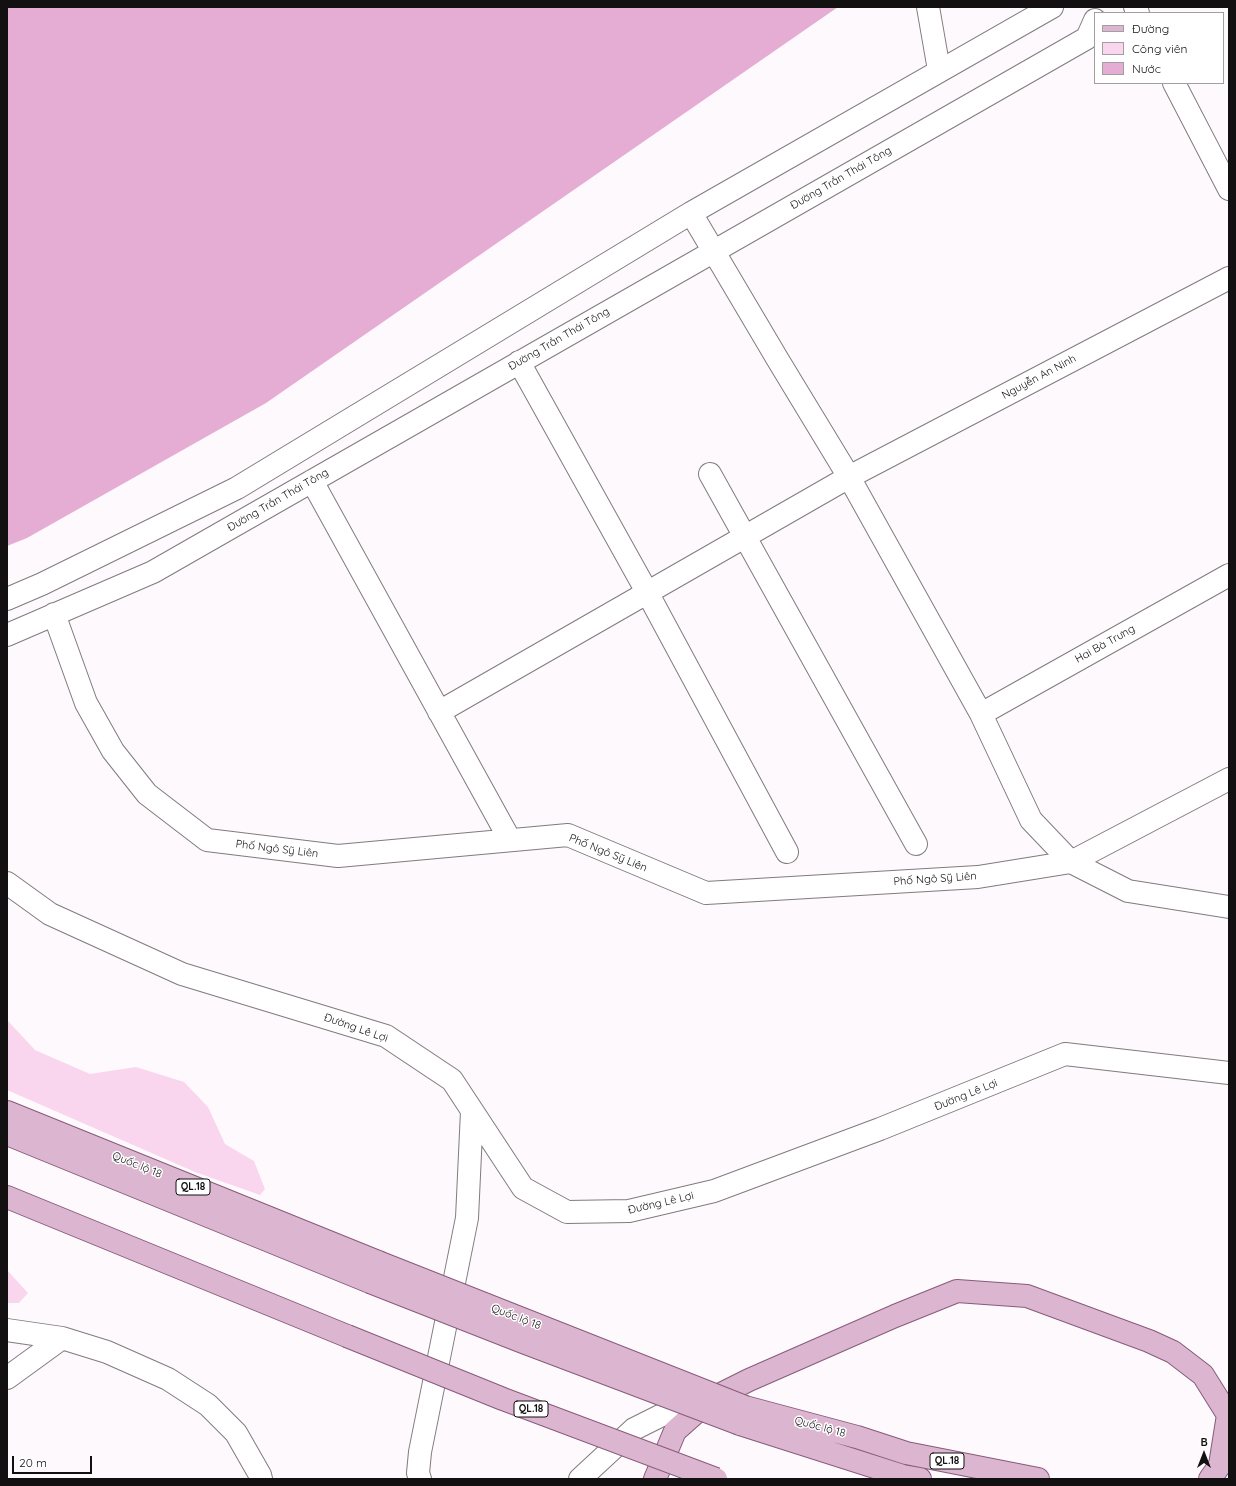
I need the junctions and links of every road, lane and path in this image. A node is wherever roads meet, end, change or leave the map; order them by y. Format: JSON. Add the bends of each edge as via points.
{"nodes":[{"id":1,"x":928,"y":7,"type":"edge"},
{"id":2,"x":1052,"y":7,"type":"edge"},
{"id":3,"x":1094,"y":23,"type":"edge"},
{"id":4,"x":940,"y":70,"type":"junction"},
{"id":5,"x":1175,"y":84,"type":"edge"},
{"id":6,"x":1229,"y":189,"type":"edge"},
{"id":7,"x":692,"y":213,"type":"junction"},
{"id":8,"x":714,"y":251,"type":"junction"},
{"id":9,"x":1229,"y":278,"type":"edge"},
{"id":10,"x":519,"y":362,"type":"junction"},
{"id":11,"x":710,"y":474,"type":"dead end"},
{"id":12,"x":849,"y":477,"type":"junction"},
{"id":13,"x":312,"y":481,"type":"junction"},
{"id":14,"x":745,"y":536,"type":"junction"},
{"id":15,"x":1229,"y":575,"type":"edge"},
{"id":16,"x":647,"y":592,"type":"junction"},
{"id":17,"x":7,"y":599,"type":"edge"},
{"id":18,"x":54,"y":614,"type":"junction"},
{"id":19,"x":7,"y":634,"type":"edge"},
{"id":20,"x":439,"y":712,"type":"junction"},
{"id":21,"x":981,"y":714,"type":"junction"},
{"id":22,"x":1229,"y":779,"type":"edge"},
{"id":23,"x":1219,"y":793,"type":"edge"},
{"id":24,"x":510,"y":840,"type":"junction"},
{"id":25,"x":916,"y":844,"type":"dead end"},
{"id":26,"x":787,"y":852,"type":"dead end"},
{"id":27,"x":1071,"y":862,"type":"junction"},
{"id":28,"x":7,"y":883,"type":"edge"},
{"id":29,"x":1229,"y":907,"type":"edge"},
{"id":30,"x":1229,"y":1073,"type":"edge"},
{"id":31,"x":472,"y":1111,"type":"junction"},
{"id":32,"x":7,"y":1112,"type":"edge"},
{"id":33,"x":7,"y":1134,"type":"edge"},
{"id":34,"x":7,"y":1197,"type":"edge"},
{"id":35,"x":7,"y":1212,"type":"edge"},
{"id":36,"x":7,"y":1330,"type":"edge"},
{"id":37,"x":62,"y":1338,"type":"junction"},
{"id":38,"x":7,"y":1378,"type":"edge"},
{"id":39,"x":704,"y":1405,"type":"junction"},
{"id":40,"x":742,"y":1415,"type":"junction"},
{"id":41,"x":261,"y":1479,"type":"edge"},
{"id":42,"x":420,"y":1479,"type":"edge"},
{"id":43,"x":580,"y":1479,"type":"edge"},
{"id":44,"x":655,"y":1479,"type":"edge"},
{"id":45,"x":675,"y":1479,"type":"edge"},
{"id":46,"x":716,"y":1479,"type":"edge"},
{"id":47,"x":920,"y":1479,"type":"edge"},
{"id":48,"x":1038,"y":1479,"type":"edge"},
{"id":49,"x":1210,"y":1479,"type":"edge"}],
"edges":[{"from":1,"to":4,"type":"street"},
{"from":2,"to":4,"type":"street"},
{"from":3,"to":8,"type":"street","name":"Đường Trần Thái Tông","via":[[1088,38]]},
{"from":4,"to":7,"type":"street"},
{"from":5,"to":6,"type":"street"},
{"from":7,"to":8,"type":"street"},
{"from":7,"to":17,"type":"street","via":[[237,488]]},
{"from":8,"to":10,"type":"street","name":"Đường Trần Thái Tông"},
{"from":8,"to":12,"type":"street"},
{"from":9,"to":12,"type":"street","name":"Nguyễn An Ninh"},
{"from":10,"to":13,"type":"street","name":"Đường Trần Thái Tông"},
{"from":10,"to":16,"type":"street"},
{"from":11,"to":14,"type":"street"},
{"from":12,"to":14,"type":"street","name":"Nguyễn An Ninh"},
{"from":12,"to":21,"type":"street"},
{"from":13,"to":18,"type":"street","name":"Đường Trần Thái Tông","via":[[153,572]]},
{"from":13,"to":20,"type":"street"},
{"from":14,"to":16,"type":"street","name":"Nguyễn An Ninh"},
{"from":14,"to":25,"type":"street"},
{"from":15,"to":21,"type":"street","name":"Hai Bà Trưng"},
{"from":16,"to":20,"type":"street","name":"Nguyễn An Ninh"},
{"from":16,"to":26,"type":"street"},
{"from":18,"to":19,"type":"street","name":"Đường Trần Thái Tông"},
{"from":18,"to":24,"type":"street","name":"Phố Ngô Sỹ Liên","via":[[86,703],[113,751],[147,794],[207,840],[338,856]]},
{"from":20,"to":24,"type":"street"},
{"from":21,"to":27,"type":"street","via":[[1031,820]]},
{"from":22,"to":23,"type":"street","name":"Phố Ngô Sỹ Liên"},
{"from":23,"to":27,"type":"street","name":"Phố Ngô Sỹ Liên"},
{"from":24,"to":27,"type":"street","name":"Phố Ngô Sỹ Liên","via":[[568,835],[706,893],[978,877]]},
{"from":27,"to":29,"type":"street","via":[[1128,891]]},
{"from":28,"to":31,"type":"street","name":"Đường Lê Lợi","via":[[50,914],[182,974],[386,1036],[452,1080]]},
{"from":30,"to":31,"type":"street","name":"Đường Lê Lợi","via":[[1065,1054],[880,1129],[714,1191],[629,1211],[567,1212],[523,1188]]},
{"from":31,"to":42,"type":"street","via":[[467,1218],[420,1452]]},
{"from":32,"to":40,"type":"main road","name":"Quốc lộ 18","number":"QL.18","bridge":true,"via":[[378,1262]]},
{"from":33,"to":40,"type":"main road","name":"Quốc lộ 18","number":"QL.18","bridge":true,"via":[[522,1342]]},
{"from":34,"to":46,"type":"main road","number":"QL.18","bridge":true,"via":[[503,1399]]},
{"from":35,"to":45,"type":"main road","number":"QL.18"},
{"from":36,"to":37,"type":"street"},
{"from":37,"to":38,"type":"street"},
{"from":37,"to":41,"type":"street","via":[[107,1352],[161,1376],[208,1405],[236,1433]]},
{"from":39,"to":43,"type":"street","via":[[664,1414],[634,1429]]},
{"from":39,"to":44,"type":"main road","via":[[675,1431]]},
{"from":39,"to":49,"type":"main road","via":[[749,1380],[957,1290],[1027,1296],[1149,1341],[1173,1352],[1203,1375],[1228,1415],[1220,1466]]},
{"from":40,"to":47,"type":"main road","name":"Quốc lộ 18","number":"QL.18","via":[[903,1476]]},
{"from":40,"to":48,"type":"main road","name":"Quốc lộ 18","number":"QL.18","via":[[858,1437],[906,1454]]}]}
